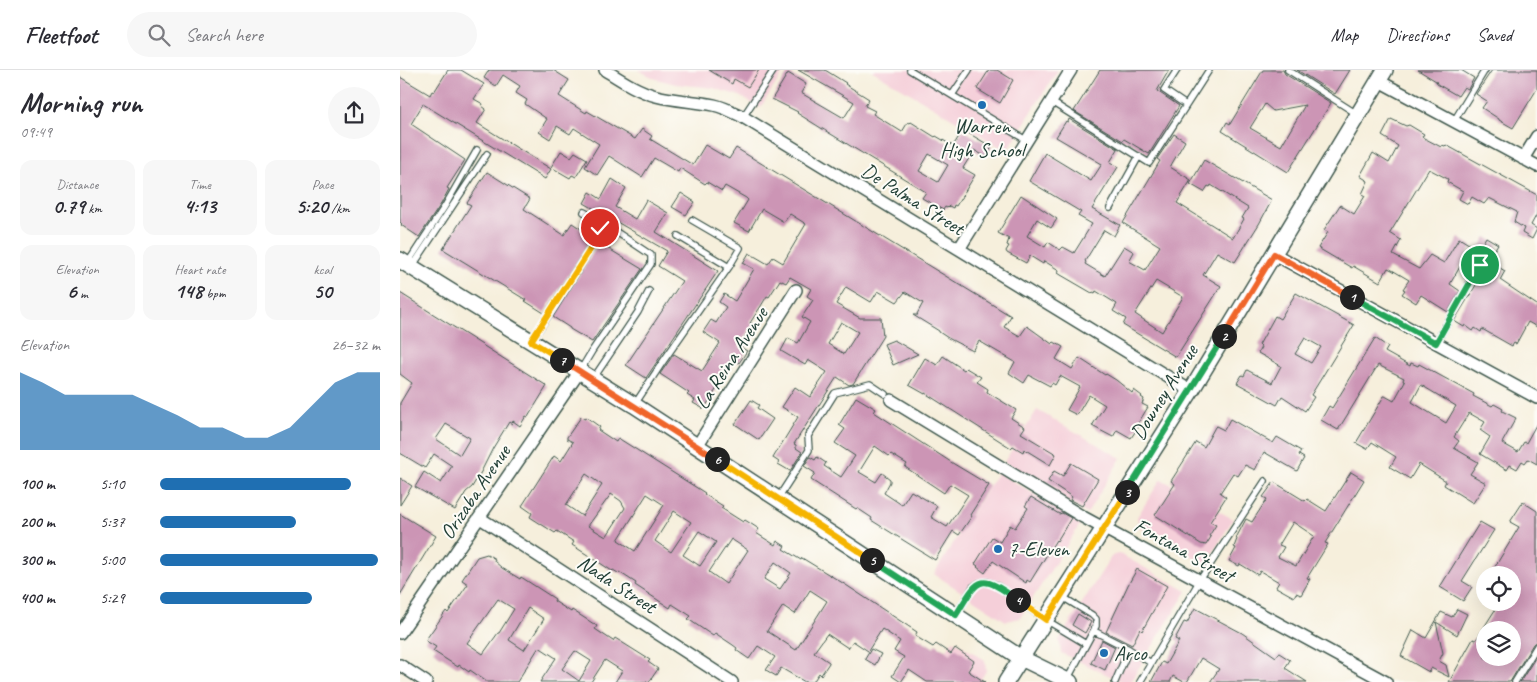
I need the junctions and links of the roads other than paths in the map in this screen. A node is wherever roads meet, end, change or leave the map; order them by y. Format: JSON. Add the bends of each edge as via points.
{"nodes":[{"id":1,"x":604,"y":70,"type":"edge"},
{"id":2,"x":774,"y":70,"type":"edge"},
{"id":3,"x":910,"y":70,"type":"edge"},
{"id":4,"x":969,"y":70,"type":"edge"},
{"id":5,"x":1070,"y":70,"type":"edge"},
{"id":6,"x":1177,"y":70,"type":"edge"},
{"id":7,"x":1209,"y":70,"type":"edge"},
{"id":8,"x":1288,"y":70,"type":"edge"},
{"id":9,"x":1485,"y":70,"type":"edge"},
{"id":10,"x":1382,"y":75,"type":"edge"},
{"id":11,"x":952,"y":96,"type":"junction"},
{"id":12,"x":1050,"y":101,"type":"junction"},
{"id":13,"x":1186,"y":105,"type":"junction"},
{"id":14,"x":1358,"y":115,"type":"junction"},
{"id":15,"x":743,"y":116,"type":"junction"},
{"id":16,"x":1454,"y":122,"type":"junction"},
{"id":17,"x":1537,"y":136,"type":"edge"},
{"id":18,"x":1026,"y":140,"type":"junction"},
{"id":19,"x":477,"y":150,"type":"dead end"},
{"id":20,"x":487,"y":154,"type":"dead end"},
{"id":21,"x":1139,"y":156,"type":"junction"},
{"id":22,"x":1523,"y":158,"type":"junction"},
{"id":23,"x":1537,"y":166,"type":"edge"},
{"id":24,"x":1110,"y":208,"type":"dead end"},
{"id":25,"x":584,"y":212,"type":"dead end"},
{"id":26,"x":692,"y":220,"type":"dead end"},
{"id":27,"x":612,"y":228,"type":"dead end"},
{"id":28,"x":678,"y":236,"type":"dead end"},
{"id":29,"x":959,"y":249,"type":"junction"},
{"id":30,"x":1274,"y":254,"type":"junction"},
{"id":31,"x":406,"y":264,"type":"edge"},
{"id":32,"x":1480,"y":265,"type":"dead end"},
{"id":33,"x":729,"y":267,"type":"junction"},
{"id":34,"x":796,"y":290,"type":"dead end"},
{"id":35,"x":649,"y":291,"type":"dead end"},
{"id":36,"x":531,"y":341,"type":"junction"},
{"id":37,"x":1436,"y":343,"type":"junction"},
{"id":38,"x":586,"y":375,"type":"junction"},
{"id":39,"x":1191,"y":391,"type":"junction"},
{"id":40,"x":888,"y":397,"type":"joint"},
{"id":41,"x":1537,"y":398,"type":"edge"},
{"id":42,"x":634,"y":406,"type":"junction"},
{"id":43,"x":697,"y":446,"type":"junction"},
{"id":44,"x":1265,"y":481,"type":"dead end"},
{"id":45,"x":778,"y":498,"type":"junction"},
{"id":46,"x":480,"y":518,"type":"junction"},
{"id":47,"x":1104,"y":528,"type":"junction"},
{"id":48,"x":1200,"y":580,"type":"junction"},
{"id":49,"x":1061,"y":596,"type":"junction"},
{"id":50,"x":956,"y":615,"type":"junction"},
{"id":51,"x":1046,"y":620,"type":"junction"},
{"id":52,"x":1094,"y":631,"type":"junction"},
{"id":53,"x":400,"y":633,"type":"edge"},
{"id":54,"x":1086,"y":644,"type":"junction"},
{"id":55,"x":1537,"y":646,"type":"edge"},
{"id":56,"x":1129,"y":649,"type":"junction"},
{"id":57,"x":1022,"y":658,"type":"junction"},
{"id":58,"x":1151,"y":663,"type":"junction"},
{"id":59,"x":400,"y":665,"type":"edge"},
{"id":60,"x":1069,"y":681,"type":"edge"},
{"id":61,"x":426,"y":682,"type":"edge"},
{"id":62,"x":732,"y":682,"type":"edge"},
{"id":63,"x":1006,"y":682,"type":"edge"},
{"id":64,"x":1115,"y":682,"type":"edge"},
{"id":65,"x":1140,"y":682,"type":"edge"},
{"id":66,"x":1386,"y":682,"type":"edge"},
{"id":67,"x":1515,"y":682,"type":"edge"}],
"edges":[{"from":1,"to":15,"type":"street","name":"De Palma Street","via":[[649,94],[713,105]]},
{"from":2,"to":15,"type":"lane"},
{"from":3,"to":11,"type":"lane"},
{"from":4,"to":11,"type":"lane"},
{"from":5,"to":12,"type":"street"},
{"from":6,"to":13,"type":"lane","via":[[1164,90]]},
{"from":7,"to":13,"type":"lane"},
{"from":8,"to":14,"type":"lane"},
{"from":9,"to":16,"type":"lane"},
{"from":10,"to":14,"type":"main road","name":"Downey Avenue"},
{"from":10,"to":16,"type":"street"},
{"from":11,"to":18,"type":"lane"},
{"from":12,"to":18,"type":"street"},
{"from":12,"to":21,"type":"lane"},
{"from":13,"to":21,"type":"lane","via":[[1149,163]]},
{"from":14,"to":30,"type":"main road","name":"Downey Avenue"},
{"from":15,"to":29,"type":"street","name":"De Palma Street"},
{"from":16,"to":22,"type":"street"},
{"from":17,"to":22,"type":"street"},
{"from":18,"to":29,"type":"street"},
{"from":19,"to":31,"type":"lane"},
{"from":20,"to":31,"type":"lane"},
{"from":21,"to":24,"type":"lane"},
{"from":22,"to":23,"type":"street"},
{"from":25,"to":36,"type":"lane","via":[[599,220],[600,228],[593,245]]},
{"from":26,"to":33,"type":"lane","via":[[740,248]]},
{"from":27,"to":38,"type":"lane","via":[[651,255],[651,264],[592,351]]},
{"from":28,"to":33,"type":"lane"},
{"from":29,"to":39,"type":"street","name":"De Palma Street"},
{"from":30,"to":37,"type":"street"},
{"from":30,"to":39,"type":"main road","name":"Downey Avenue"},
{"from":31,"to":36,"type":"main road"},
{"from":32,"to":37,"type":"lane"},
{"from":33,"to":42,"type":"lane"},
{"from":34,"to":43,"type":"street","name":"La Reina Avenue"},
{"from":35,"to":38,"type":"lane","via":[[638,312]]},
{"from":36,"to":38,"type":"main road"},
{"from":37,"to":41,"type":"street"},
{"from":38,"to":42,"type":"main road"},
{"from":38,"to":46,"type":"street","name":"Orizaba Avenue"},
{"from":39,"to":47,"type":"main road","name":"Downey Avenue"},
{"from":40,"to":45,"type":"lane","via":[[870,384],[836,392],[808,436],[809,450]]},
{"from":40,"to":47,"type":"street","name":"Fontana Street"},
{"from":42,"to":43,"type":"main road"},
{"from":43,"to":45,"type":"main road"},
{"from":44,"to":48,"type":"lane"},
{"from":45,"to":50,"type":"main road"},
{"from":46,"to":53,"type":"street","name":"Orizaba Avenue"},
{"from":46,"to":62,"type":"street","name":"Nada Street"},
{"from":47,"to":48,"type":"street","name":"Fontana Street"},
{"from":47,"to":49,"type":"main road","name":"Downey Avenue"},
{"from":48,"to":58,"type":"lane"},
{"from":48,"to":66,"type":"street","name":"Fontana Street"},
{"from":49,"to":51,"type":"main road","name":"Downey Avenue"},
{"from":49,"to":52,"type":"lane","via":[[1096,619]]},
{"from":50,"to":51,"type":"lane","via":[[973,588],[987,582]]},
{"from":50,"to":57,"type":"main road"},
{"from":51,"to":54,"type":"lane"},
{"from":51,"to":57,"type":"main road","name":"Downey Avenue"},
{"from":52,"to":54,"type":"lane"},
{"from":52,"to":56,"type":"lane"},
{"from":54,"to":60,"type":"lane"},
{"from":55,"to":67,"type":"lane"},
{"from":56,"to":58,"type":"lane"},
{"from":56,"to":64,"type":"lane"},
{"from":57,"to":60,"type":"main road"},
{"from":57,"to":63,"type":"main road","name":"Downey Avenue"},
{"from":58,"to":65,"type":"lane"},
{"from":59,"to":61,"type":"street"}]}
